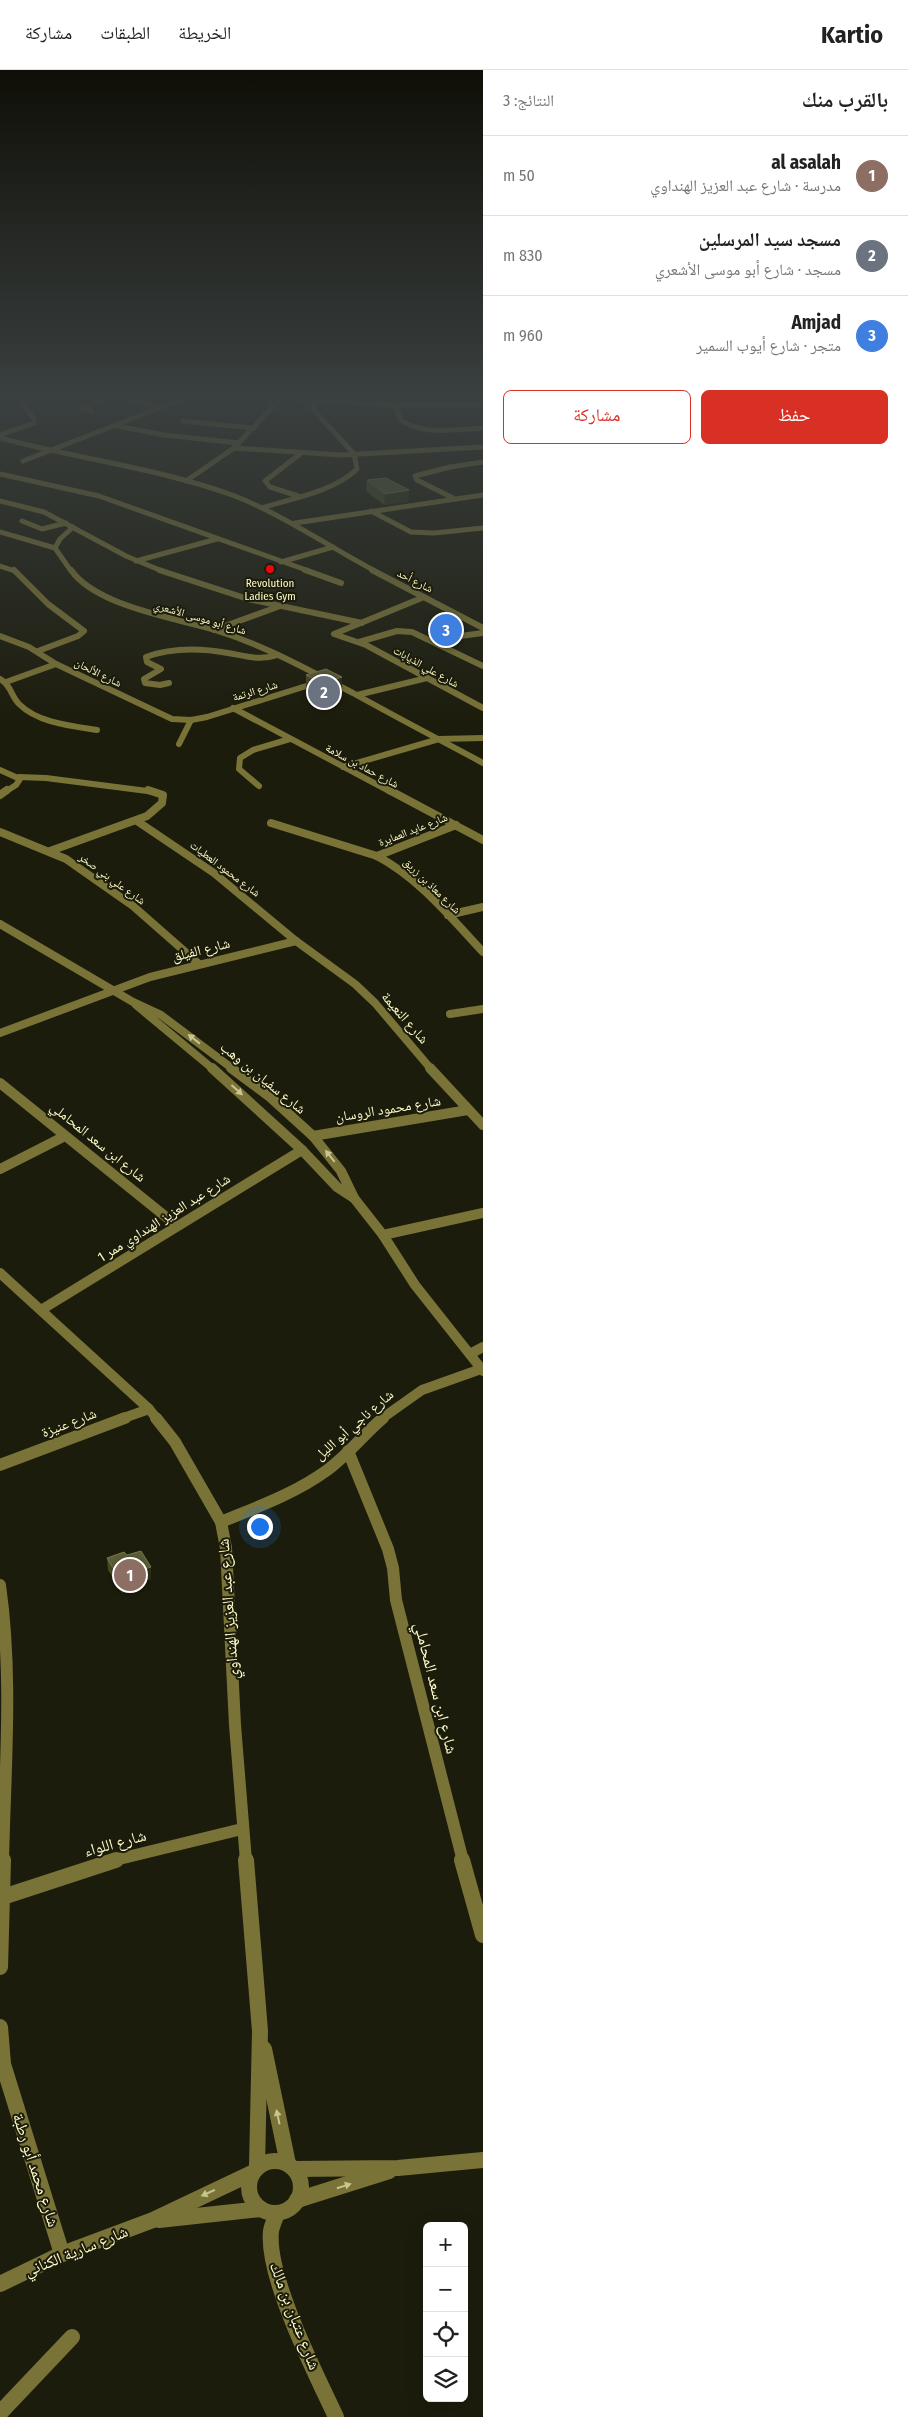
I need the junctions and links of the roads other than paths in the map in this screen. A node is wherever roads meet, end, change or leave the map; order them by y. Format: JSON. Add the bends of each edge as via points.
{"nodes":[{"id":1,"x":19,"y":506,"type":"edge"},
{"id":2,"x":123,"y":506,"type":"edge"},
{"id":3,"x":255,"y":506,"type":"edge"},
{"id":4,"x":269,"y":506,"type":"edge"},
{"id":5,"x":406,"y":506,"type":"edge"},
{"id":6,"x":262,"y":508,"type":"junction"},
{"id":7,"x":371,"y":511,"type":"junction"},
{"id":8,"x":22,"y":521,"type":"dead end"},
{"id":9,"x":66,"y":523,"type":"junction"},
{"id":10,"x":295,"y":523,"type":"junction"},
{"id":11,"x":74,"y":527,"type":"junction"},
{"id":12,"x":483,"y":528,"type":"edge"},
{"id":13,"x":0,"y":532,"type":"edge"},
{"id":14,"x":217,"y":539,"type":"junction"},
{"id":15,"x":333,"y":546,"type":"junction"},
{"id":16,"x":55,"y":548,"type":"junction"},
{"id":17,"x":136,"y":561,"type":"junction"},
{"id":18,"x":281,"y":562,"type":"junction"},
{"id":19,"x":0,"y":566,"type":"edge"},
{"id":20,"x":341,"y":583,"type":"dead end"},
{"id":21,"x":424,"y":597,"type":"junction"},
{"id":22,"x":280,"y":606,"type":"junction"},
{"id":23,"x":362,"y":622,"type":"junction"},
{"id":24,"x":483,"y":628,"type":"edge"},
{"id":25,"x":214,"y":630,"type":"junction"},
{"id":26,"x":483,"y":633,"type":"edge"},
{"id":27,"x":0,"y":636,"type":"edge"},
{"id":28,"x":430,"y":640,"type":"junction"},
{"id":29,"x":359,"y":642,"type":"junction"},
{"id":30,"x":38,"y":651,"type":"junction"},
{"id":31,"x":278,"y":655,"type":"junction"},
{"id":32,"x":56,"y":664,"type":"junction"},
{"id":33,"x":483,"y":666,"type":"edge"},
{"id":34,"x":427,"y":678,"type":"junction"},
{"id":35,"x":324,"y":680,"type":"junction"},
{"id":36,"x":5,"y":682,"type":"edge"},
{"id":37,"x":169,"y":683,"type":"dead end"},
{"id":38,"x":0,"y":690,"type":"edge"},
{"id":39,"x":357,"y":696,"type":"junction"},
{"id":40,"x":232,"y":708,"type":"junction"},
{"id":41,"x":483,"y":708,"type":"edge"},
{"id":42,"x":190,"y":720,"type":"junction"},
{"id":43,"x":97,"y":730,"type":"dead end"},
{"id":44,"x":483,"y":738,"type":"edge"},
{"id":45,"x":290,"y":739,"type":"junction"},
{"id":46,"x":439,"y":739,"type":"junction"},
{"id":47,"x":179,"y":744,"type":"dead end"},
{"id":48,"x":483,"y":763,"type":"edge"},
{"id":49,"x":343,"y":767,"type":"junction"},
{"id":50,"x":0,"y":770,"type":"edge"},
{"id":51,"x":19,"y":777,"type":"junction"},
{"id":52,"x":259,"y":786,"type":"dead end"},
{"id":53,"x":0,"y":796,"type":"edge"},
{"id":54,"x":137,"y":821,"type":"junction"},
{"id":55,"x":271,"y":824,"type":"dead end"},
{"id":56,"x":456,"y":825,"type":"junction"},
{"id":57,"x":0,"y":832,"type":"edge"},
{"id":58,"x":483,"y":840,"type":"edge"},
{"id":59,"x":50,"y":851,"type":"junction"},
{"id":60,"x":378,"y":856,"type":"junction"},
{"id":61,"x":483,"y":908,"type":"edge"},
{"id":62,"x":448,"y":915,"type":"junction"},
{"id":63,"x":0,"y":924,"type":"edge"},
{"id":64,"x":296,"y":941,"type":"junction"},
{"id":65,"x":483,"y":952,"type":"edge"},
{"id":66,"x":199,"y":964,"type":"junction"},
{"id":67,"x":113,"y":991,"type":"junction"},
{"id":68,"x":133,"y":1002,"type":"junction"},
{"id":69,"x":483,"y":1009,"type":"edge"},
{"id":70,"x":450,"y":1014,"type":"dead end"},
{"id":71,"x":0,"y":1033,"type":"edge"},
{"id":72,"x":0,"y":1083,"type":"edge"},
{"id":73,"x":468,"y":1110,"type":"junction"},
{"id":74,"x":483,"y":1125,"type":"edge"},
{"id":75,"x":66,"y":1136,"type":"junction"},
{"id":76,"x":313,"y":1136,"type":"junction"},
{"id":77,"x":302,"y":1150,"type":"junction"},
{"id":78,"x":0,"y":1169,"type":"edge"},
{"id":79,"x":354,"y":1198,"type":"junction"},
{"id":80,"x":483,"y":1213,"type":"edge"},
{"id":81,"x":176,"y":1225,"type":"junction"},
{"id":82,"x":383,"y":1235,"type":"junction"},
{"id":83,"x":0,"y":1273,"type":"edge"},
{"id":84,"x":41,"y":1310,"type":"junction"},
{"id":85,"x":483,"y":1346,"type":"edge"},
{"id":86,"x":470,"y":1354,"type":"junction"},
{"id":87,"x":482,"y":1370,"type":"edge"},
{"id":88,"x":149,"y":1409,"type":"junction"},
{"id":89,"x":348,"y":1451,"type":"junction"},
{"id":90,"x":0,"y":1465,"type":"edge"},
{"id":91,"x":221,"y":1522,"type":"junction"},
{"id":92,"x":0,"y":1585,"type":"edge"},
{"id":93,"x":242,"y":1829,"type":"junction"},
{"id":94,"x":2,"y":1898,"type":"edge"},
{"id":95,"x":483,"y":1935,"type":"edge"},
{"id":96,"x":0,"y":1968,"type":"edge"},
{"id":97,"x":0,"y":2027,"type":"edge"},
{"id":98,"x":260,"y":2031,"type":"junction"},
{"id":99,"x":2,"y":2065,"type":"edge"},
{"id":100,"x":483,"y":2160,"type":"edge"},
{"id":101,"x":291,"y":2167,"type":"junction"},
{"id":102,"x":398,"y":2168,"type":"junction"},
{"id":103,"x":255,"y":2170,"type":"junction"},
{"id":104,"x":298,"y":2200,"type":"junction"},
{"id":105,"x":269,"y":2211,"type":"junction"},
{"id":106,"x":153,"y":2220,"type":"junction"},
{"id":107,"x":62,"y":2254,"type":"junction"},
{"id":108,"x":0,"y":2284,"type":"edge"},
{"id":109,"x":72,"y":2337,"type":"dead end"},
{"id":110,"x":0,"y":2413,"type":"edge"},
{"id":111,"x":336,"y":2417,"type":"edge"}],
"edges":[{"from":1,"to":9,"type":"street"},
{"from":2,"to":14,"type":"street"},
{"from":3,"to":6,"type":"street","name":"شارع أحد"},
{"from":4,"to":6,"type":"street"},
{"from":5,"to":7,"type":"street"},
{"from":6,"to":10,"type":"street","name":"شارع أحد"},
{"from":7,"to":10,"type":"street"},
{"from":7,"to":12,"type":"street","via":[[405,531],[418,533]]},
{"from":8,"to":9,"type":"street","via":[[42,529]]},
{"from":9,"to":11,"type":"street"},
{"from":10,"to":15,"type":"street","name":"شارع أحد"},
{"from":11,"to":16,"type":"street"},
{"from":11,"to":17,"type":"street"},
{"from":13,"to":16,"type":"street"},
{"from":14,"to":17,"type":"street"},
{"from":14,"to":18,"type":"street"},
{"from":15,"to":18,"type":"street"},
{"from":15,"to":21,"type":"street","name":"شارع أحد"},
{"from":16,"to":25,"type":"street","name":"شارع أبو موسى الأشعري","via":[[76,578],[100,594],[147,613]]},
{"from":17,"to":22,"type":"street"},
{"from":18,"to":20,"type":"street"},
{"from":19,"to":30,"type":"street","via":[[14,570],[48,604],[84,631]]},
{"from":21,"to":23,"type":"street"},
{"from":21,"to":24,"type":"street","name":"شارع أحد"},
{"from":22,"to":23,"type":"street"},
{"from":22,"to":25,"type":"street"},
{"from":23,"to":29,"type":"street","name":"شارع علي الذيابات","via":[[334,633]]},
{"from":25,"to":31,"type":"street","name":"شارع أبو موسى الأشعري"},
{"from":26,"to":28,"type":"street"},
{"from":27,"to":30,"type":"street","name":"شارع الألحان"},
{"from":28,"to":29,"type":"street","name":"شارع علي الذيابات","via":[[404,631]]},
{"from":28,"to":33,"type":"street","name":"شارع علي الذيابات"},
{"from":29,"to":34,"type":"street","name":"شارع علي الذيابات"},
{"from":30,"to":32,"type":"street","name":"شارع الألحان"},
{"from":31,"to":35,"type":"street","name":"شارع أبو موسى الأشعري"},
{"from":31,"to":37,"type":"street","via":[[256,660],[225,652],[180,648],[146,657],[147,662],[161,669],[144,682],[154,685]]},
{"from":32,"to":36,"type":"street"},
{"from":32,"to":42,"type":"street","name":"شارع الألحان","via":[[164,716]]},
{"from":34,"to":39,"type":"street"},
{"from":34,"to":41,"type":"street","name":"شارع علي الذيابات"},
{"from":35,"to":39,"type":"street","name":"شارع أبو موسى الأشعري"},
{"from":35,"to":40,"type":"street","name":"شارع الرتمة"},
{"from":36,"to":38,"type":"street"},
{"from":36,"to":43,"type":"street","via":[[19,704],[28,710],[52,720]]},
{"from":39,"to":46,"type":"street","name":"شارع أبو موسى الأشعري"},
{"from":40,"to":42,"type":"street","name":"شارع الرتمة"},
{"from":40,"to":45,"type":"street","name":"شارع حماد بن سلامة"},
{"from":42,"to":47,"type":"street"},
{"from":44,"to":46,"type":"street"},
{"from":45,"to":49,"type":"street","name":"شارع حماد بن سلامة"},
{"from":45,"to":52,"type":"street","via":[[253,750],[240,758],[239,770]]},
{"from":46,"to":48,"type":"street","name":"شارع أبو موسى الأشعري"},
{"from":46,"to":49,"type":"street"},
{"from":49,"to":56,"type":"street","name":"شارع حماد بن سلامة"},
{"from":50,"to":51,"type":"street"},
{"from":51,"to":53,"type":"street","via":[[19,782]]},
{"from":51,"to":54,"type":"street","via":[[153,791],[163,795],[162,803]]},
{"from":54,"to":59,"type":"street"},
{"from":54,"to":64,"type":"street","name":"شارع محمود العطيات","via":[[214,873]]},
{"from":55,"to":60,"type":"street","name":"شارع معاذ بن زريق"},
{"from":56,"to":58,"type":"street","name":"شارع حماد بن سلامة"},
{"from":56,"to":60,"type":"street","name":"شارع عايد العمايرة"},
{"from":57,"to":59,"type":"street","name":"شارع علي بني صخر"},
{"from":59,"to":66,"type":"street","name":"شارع علي بني صخر","via":[[128,902]]},
{"from":60,"to":62,"type":"street","name":"شارع معاذ بن زريق","via":[[398,868]]},
{"from":61,"to":62,"type":"street"},
{"from":62,"to":65,"type":"street","name":"شارع معاذ بن زريق"},
{"from":63,"to":67,"type":"street","name":"شارع سفيان بن وهب"},
{"from":64,"to":66,"type":"street","name":"شارع الفيلق"},
{"from":64,"to":73,"type":"street","name":"شارع النعيمة","via":[[332,966],[375,1003]]},
{"from":66,"to":67,"type":"street","name":"شارع الفيلق"},
{"from":67,"to":68,"type":"street","name":"شارع سفيان بن وهب"},
{"from":67,"to":71,"type":"street","name":"شارع الفيلق"},
{"from":76,"to":68,"type":"street","name":"شارع سفيان بن وهب","one_way":true,"via":[[270,1098],[161,1014]]},
{"from":68,"to":77,"type":"street","name":"شارع سفيان بن وهب","one_way":true},
{"from":69,"to":70,"type":"street"},
{"from":72,"to":75,"type":"street","name":"شارع ابن سعد المحاملي"},
{"from":73,"to":74,"type":"street","name":"شارع النعيمة"},
{"from":73,"to":76,"type":"street","name":"شارع محمود الروسان"},
{"from":75,"to":78,"type":"street"},
{"from":75,"to":81,"type":"street","name":"شارع ابن سعد المحاملي"},
{"from":79,"to":76,"type":"street","name":"شارع سفيان بن وهب","one_way":true,"via":[[341,1171]]},
{"from":77,"to":79,"type":"street","name":"شارع سفيان بن وهب","via":[[337,1187]]},
{"from":77,"to":81,"type":"street","name":"شارع عبد العزيز الهنداوي ممر 1"},
{"from":79,"to":82,"type":"street","name":"شارع سفيان بن وهب"},
{"from":80,"to":82,"type":"street"},
{"from":81,"to":84,"type":"street","name":"شارع عبد العزيز الهنداوي ممر 1"},
{"from":82,"to":86,"type":"street","name":"شارع سفيان بن وهب","via":[[415,1285]]},
{"from":83,"to":84,"type":"street","name":"شارع عبد العزيز الهنداوي"},
{"from":84,"to":88,"type":"street","name":"شارع عبد العزيز الهنداوي"},
{"from":85,"to":86,"type":"street"},
{"from":86,"to":87,"type":"street","name":"شارع سفيان بن وهب"},
{"from":87,"to":89,"type":"street","name":"شارع ناجي أبو الليل","via":[[452,1377],[412,1395]]},
{"from":88,"to":90,"type":"street","name":"شارع عنيزة"},
{"from":88,"to":91,"type":"street","name":"شارع عبد العزيز الهنداوي","via":[[175,1442]]},
{"from":89,"to":91,"type":"street","name":"شارع ناجي أبو الليل","via":[[297,1488]]},
{"from":89,"to":95,"type":"street","name":"شارع ابن سعد المحاملي","via":[[388,1549],[396,1600]]},
{"from":91,"to":93,"type":"street","name":"شارع عبد العزيز الهنداوي","via":[[229,1591]]},
{"from":92,"to":94,"type":"street","via":[[8,1675]]},
{"from":93,"to":94,"type":"street","name":"شارع اللواء","via":[[81,1870]]},
{"from":93,"to":98,"type":"street","name":"شارع عبد العزيز الهنداوي"},
{"from":94,"to":96,"type":"street"},
{"from":97,"to":99,"type":"street","name":"شارع محمد أبو رطبة"},
{"from":101,"to":98,"type":"street","name":"شارع عبد العزيز الهنداوي","one_way":true},
{"from":98,"to":103,"type":"street","name":"شارع عبد العزيز الهنداوي"},
{"from":99,"to":107,"type":"street","name":"شارع محمد أبو رطبة"},
{"from":100,"to":102,"type":"street"},
{"from":101,"to":102,"type":"street"},
{"from":101,"to":103,"type":"street","via":[[272,2161]]},
{"from":101,"to":104,"type":"street","via":[[301,2184]]},
{"from":104,"to":102,"type":"street","one_way":true},
{"from":103,"to":105,"type":"street","via":[[248,2189],[255,2204]]},
{"from":103,"to":106,"type":"street","name":"شارع سارية الكناني","one_way":true},
{"from":104,"to":105,"type":"street","via":[[292,2207]]},
{"from":105,"to":106,"type":"street","name":"شارع سارية الكناني"},
{"from":105,"to":111,"type":"street","name":"شارع عتبان بن مالك","via":[[274,2266],[310,2362]]},
{"from":106,"to":107,"type":"street","name":"شارع سارية الكناني"},
{"from":107,"to":108,"type":"street","name":"شارع سارية الكناني"},
{"from":109,"to":110,"type":"street"}]}
